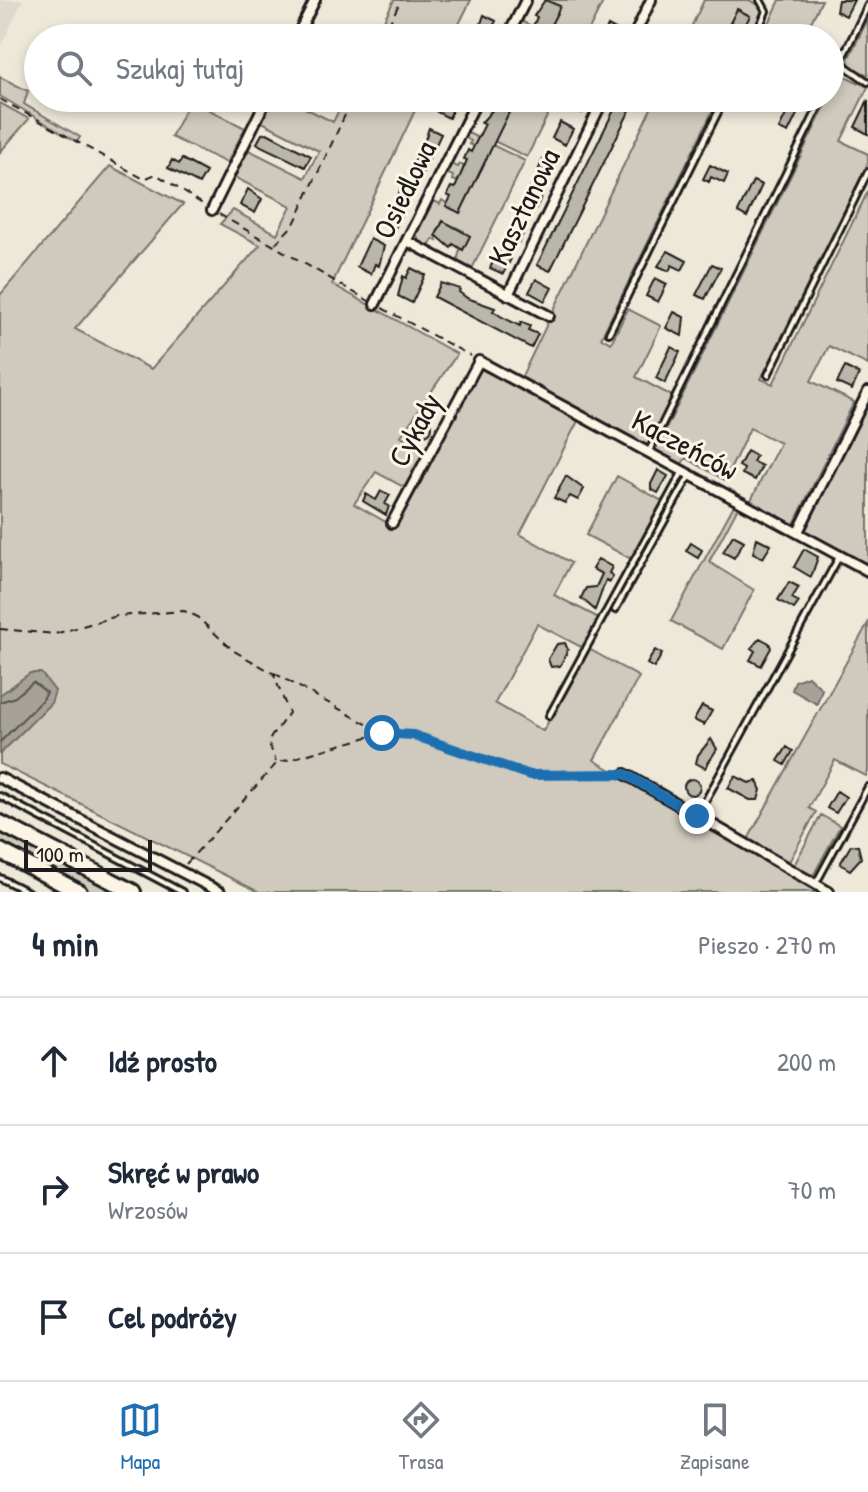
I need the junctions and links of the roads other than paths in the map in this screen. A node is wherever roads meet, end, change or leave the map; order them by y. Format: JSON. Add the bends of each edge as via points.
{"nodes":[{"id":1,"x":315,"y":0,"type":"edge"},
{"id":2,"x":526,"y":0,"type":"edge"},
{"id":3,"x":651,"y":0,"type":"edge"},
{"id":4,"x":760,"y":0,"type":"edge"},
{"id":5,"x":868,"y":5,"type":"edge"},
{"id":6,"x":303,"y":24,"type":"edge"},
{"id":7,"x":514,"y":24,"type":"edge"},
{"id":8,"x":640,"y":24,"type":"edge"},
{"id":9,"x":761,"y":24,"type":"edge"},
{"id":10,"x":844,"y":54,"type":"edge"},
{"id":11,"x":844,"y":65,"type":"edge"},
{"id":12,"x":868,"y":82,"type":"edge"},
{"id":13,"x":260,"y":112,"type":"edge"},
{"id":14,"x":471,"y":112,"type":"edge"},
{"id":15,"x":597,"y":112,"type":"edge"},
{"id":16,"x":718,"y":112,"type":"edge"},
{"id":17,"x":816,"y":112,"type":"edge"},
{"id":18,"x":868,"y":172,"type":"edge"},
{"id":19,"x":212,"y":210,"type":"road end"},
{"id":20,"x":407,"y":241,"type":"junction"},
{"id":21,"x":508,"y":295,"type":"junction"},
{"id":22,"x":375,"y":304,"type":"dead end"},
{"id":23,"x":549,"y":316,"type":"dead end"},
{"id":24,"x":609,"y":333,"type":"dead end"},
{"id":25,"x":479,"y":361,"type":"joint"},
{"id":26,"x":768,"y":375,"type":"dead end"},
{"id":27,"x":868,"y":392,"type":"edge"},
{"id":28,"x":648,"y":453,"type":"junction"},
{"id":29,"x":686,"y":473,"type":"junction"},
{"id":30,"x":392,"y":523,"type":"dead end"},
{"id":31,"x":798,"y":532,"type":"junction"},
{"id":32,"x":840,"y":555,"type":"junction"},
{"id":33,"x":868,"y":571,"type":"edge"},
{"id":34,"x":615,"y":610,"type":"dead end"},
{"id":35,"x":549,"y":716,"type":"dead end"},
{"id":36,"x":625,"y":774,"type":"road end"},
{"id":37,"x":0,"y":778,"type":"edge"},
{"id":38,"x":868,"y":787,"type":"edge"},
{"id":39,"x":0,"y":796,"type":"edge"},
{"id":40,"x":697,"y":816,"type":"junction"},
{"id":41,"x":0,"y":823,"type":"edge"},
{"id":42,"x":0,"y":851,"type":"edge"},
{"id":43,"x":0,"y":878,"type":"edge"},
{"id":44,"x":815,"y":885,"type":"junction"},
{"id":45,"x":28,"y":892,"type":"edge"},
{"id":46,"x":79,"y":892,"type":"edge"},
{"id":47,"x":133,"y":892,"type":"edge"},
{"id":48,"x":182,"y":892,"type":"edge"},
{"id":49,"x":220,"y":892,"type":"edge"},
{"id":50,"x":829,"y":892,"type":"edge"}],
"edges":[{"from":1,"to":6,"type":"street"},
{"from":2,"to":7,"type":"street"},
{"from":3,"to":8,"type":"street"},
{"from":4,"to":9,"type":"lane","via":[[766,11]]},
{"from":5,"to":10,"type":"lane"},
{"from":11,"to":12,"type":"lane"},
{"from":13,"to":19,"type":"street"},
{"from":14,"to":20,"type":"street","name":"Osiedlowa"},
{"from":15,"to":21,"type":"street","name":"Kasztanowa"},
{"from":16,"to":24,"type":"lane"},
{"from":17,"to":28,"type":"lane"},
{"from":18,"to":26,"type":"lane"},
{"from":20,"to":21,"type":"street","name":"Kasztanowa"},
{"from":20,"to":22,"type":"street","name":"Osiedlowa"},
{"from":21,"to":23,"type":"street","name":"Kasztanowa"},
{"from":25,"to":28,"type":"street","name":"Kaczeńców"},
{"from":25,"to":30,"type":"street","name":"Cykady"},
{"from":27,"to":31,"type":"street"},
{"from":28,"to":29,"type":"street","name":"Kaczeńców"},
{"from":29,"to":31,"type":"street","name":"Kaczeńców"},
{"from":29,"to":34,"type":"lane"},
{"from":29,"to":35,"type":"lane"},
{"from":31,"to":32,"type":"street","name":"Kaczeńców"},
{"from":32,"to":33,"type":"street","name":"Kaczeńców"},
{"from":32,"to":40,"type":"lane"},
{"from":36,"to":40,"type":"street"},
{"from":37,"to":49,"type":"street"},
{"from":38,"to":44,"type":"lane"},
{"from":39,"to":48,"type":"lane"},
{"from":40,"to":44,"type":"street"},
{"from":41,"to":47,"type":"highway"},
{"from":42,"to":46,"type":"highway"},
{"from":43,"to":45,"type":"lane"},
{"from":44,"to":50,"type":"street"}]}
